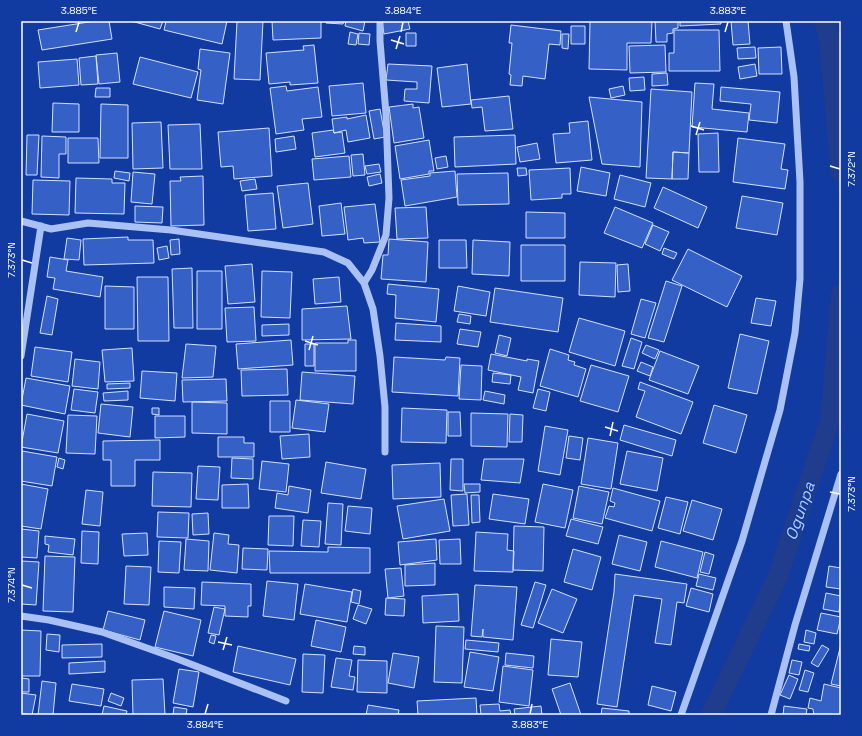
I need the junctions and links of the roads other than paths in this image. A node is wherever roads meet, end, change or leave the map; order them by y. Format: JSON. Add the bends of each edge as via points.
{"nodes":[{"id":1,"x":380,"y":21,"type":"edge"},
{"id":2,"x":786,"y":21,"type":"edge"},
{"id":3,"x":21,"y":221,"type":"edge"},
{"id":4,"x":42,"y":226,"type":"junction"},
{"id":5,"x":364,"y":283,"type":"junction"},
{"id":6,"x":21,"y":356,"type":"edge"},
{"id":7,"x":385,"y":452,"type":"dead end"},
{"id":8,"x":841,"y":474,"type":"edge"},
{"id":9,"x":21,"y":616,"type":"edge"},
{"id":10,"x":286,"y":701,"type":"dead end"},
{"id":11,"x":680,"y":715,"type":"edge"},
{"id":12,"x":771,"y":715,"type":"edge"}],
"edges":[{"from":1,"to":5,"type":"street","via":[[389,198],[386,235]]},
{"from":2,"to":11,"type":"street","via":[[794,77],[800,182],[800,279],[795,333],[780,410],[742,541]]},
{"from":3,"to":4,"type":"street"},
{"from":4,"to":5,"type":"street","via":[[51,229],[88,223],[171,230],[324,252],[348,263]]},
{"from":4,"to":6,"type":"street"},
{"from":5,"to":7,"type":"street","via":[[373,309],[380,356],[385,406]]},
{"from":8,"to":12,"type":"street","via":[[797,617]]},
{"from":9,"to":10,"type":"street","via":[[102,632]]}]}
